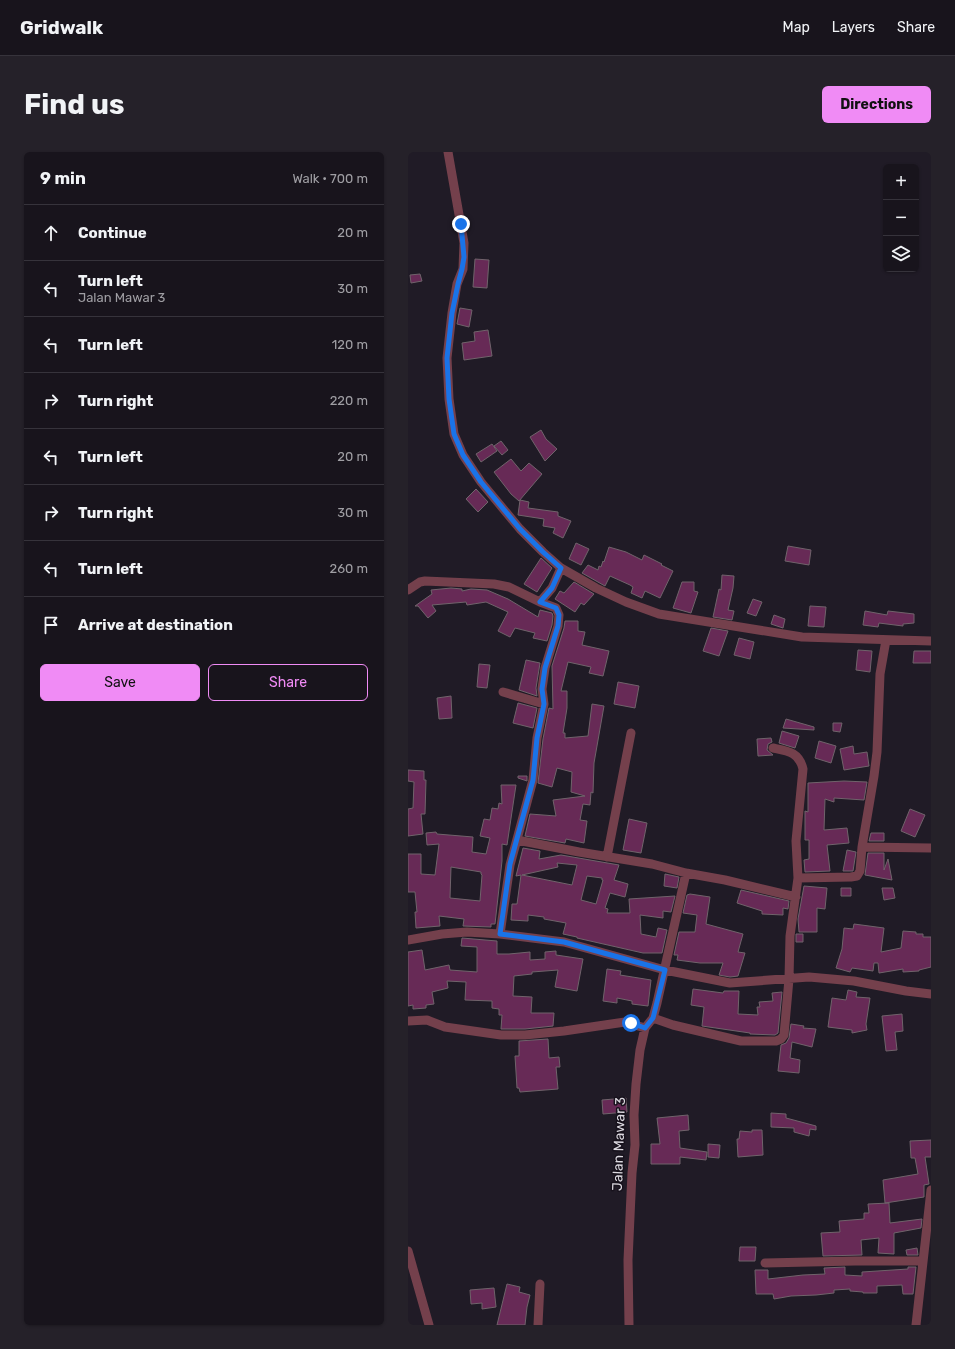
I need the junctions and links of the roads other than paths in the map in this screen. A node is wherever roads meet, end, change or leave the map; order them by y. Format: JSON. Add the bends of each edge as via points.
{"nodes":[{"id":1,"x":448,"y":152,"type":"edge"},
{"id":2,"x":561,"y":568,"type":"junction"},
{"id":3,"x":408,"y":590,"type":"edge"},
{"id":4,"x":540,"y":602,"type":"junction"},
{"id":5,"x":886,"y":640,"type":"junction"},
{"id":6,"x":931,"y":641,"type":"edge"},
{"id":7,"x":503,"y":692,"type":"dead end"},
{"id":8,"x":544,"y":704,"type":"junction"},
{"id":9,"x":631,"y":733,"type":"dead end"},
{"id":10,"x":773,"y":748,"type":"dead end"},
{"id":11,"x":517,"y":840,"type":"junction"},
{"id":12,"x":862,"y":847,"type":"junction"},
{"id":13,"x":931,"y":848,"type":"edge"},
{"id":14,"x":607,"y":857,"type":"junction"},
{"id":15,"x":686,"y":873,"type":"junction"},
{"id":16,"x":798,"y":878,"type":"junction"},
{"id":17,"x":796,"y":897,"type":"junction"},
{"id":18,"x":500,"y":934,"type":"junction"},
{"id":19,"x":408,"y":940,"type":"edge"},
{"id":20,"x":665,"y":970,"type":"junction"},
{"id":21,"x":789,"y":979,"type":"junction"},
{"id":22,"x":931,"y":994,"type":"edge"},
{"id":23,"x":653,"y":1018,"type":"junction"},
{"id":24,"x":408,"y":1022,"type":"edge"},
{"id":25,"x":645,"y":1028,"type":"junction"},
{"id":26,"x":931,"y":1190,"type":"edge"},
{"id":27,"x":408,"y":1251,"type":"edge"},
{"id":28,"x":922,"y":1261,"type":"junction"},
{"id":29,"x":765,"y":1263,"type":"dead end"},
{"id":30,"x":540,"y":1284,"type":"dead end"},
{"id":31,"x":429,"y":1325,"type":"edge"},
{"id":32,"x":538,"y":1325,"type":"edge"},
{"id":33,"x":629,"y":1325,"type":"edge"},
{"id":34,"x":916,"y":1325,"type":"edge"}],
"edges":[{"from":1,"to":2,"type":"street","via":[[464,243],[447,358],[454,434],[463,455],[481,482],[520,529]]},
{"from":2,"to":4,"type":"street","via":[[552,588]]},
{"from":2,"to":5,"type":"street","via":[[626,602],[659,614],[802,637]]},
{"from":3,"to":4,"type":"street","via":[[425,581],[480,582],[509,586]]},
{"from":4,"to":8,"type":"street","via":[[556,608],[559,615],[545,668],[542,689]]},
{"from":5,"to":6,"type":"street"},
{"from":5,"to":12,"type":"street","via":[[880,674],[876,758]]},
{"from":7,"to":8,"type":"street"},
{"from":8,"to":11,"type":"street","via":[[537,738],[533,780]]},
{"from":9,"to":14,"type":"street"},
{"from":10,"to":16,"type":"street","via":[[788,750],[800,759],[803,769],[796,841]]},
{"from":11,"to":14,"type":"street"},
{"from":11,"to":18,"type":"street","via":[[510,864]]},
{"from":12,"to":13,"type":"street"},
{"from":12,"to":16,"type":"street","via":[[860,871],[857,876]]},
{"from":14,"to":15,"type":"street","via":[[652,864]]},
{"from":15,"to":17,"type":"street"},
{"from":15,"to":20,"type":"street","name":"Jalan Mawar 3"},
{"from":16,"to":17,"type":"street"},
{"from":17,"to":21,"type":"street","via":[[790,936]]},
{"from":18,"to":19,"type":"street","via":[[467,932]]},
{"from":18,"to":20,"type":"street","via":[[564,942]]},
{"from":20,"to":21,"type":"street","via":[[730,983]]},
{"from":20,"to":23,"type":"street","name":"Jalan Mawar 3"},
{"from":21,"to":22,"type":"street","via":[[854,982]]},
{"from":21,"to":23,"type":"street","via":[[784,1035],[776,1041],[741,1041]]},
{"from":23,"to":25,"type":"street","name":"Jalan Mawar 3"},
{"from":24,"to":25,"type":"street","via":[[427,1020],[445,1027],[501,1035],[526,1035],[625,1022]]},
{"from":25,"to":33,"type":"street","name":"Jalan Mawar 3","via":[[640,1050],[634,1115],[635,1145],[628,1260]]},
{"from":26,"to":28,"type":"street"},
{"from":27,"to":31,"type":"street"},
{"from":28,"to":29,"type":"street"},
{"from":28,"to":34,"type":"street"},
{"from":30,"to":32,"type":"street"}]}
